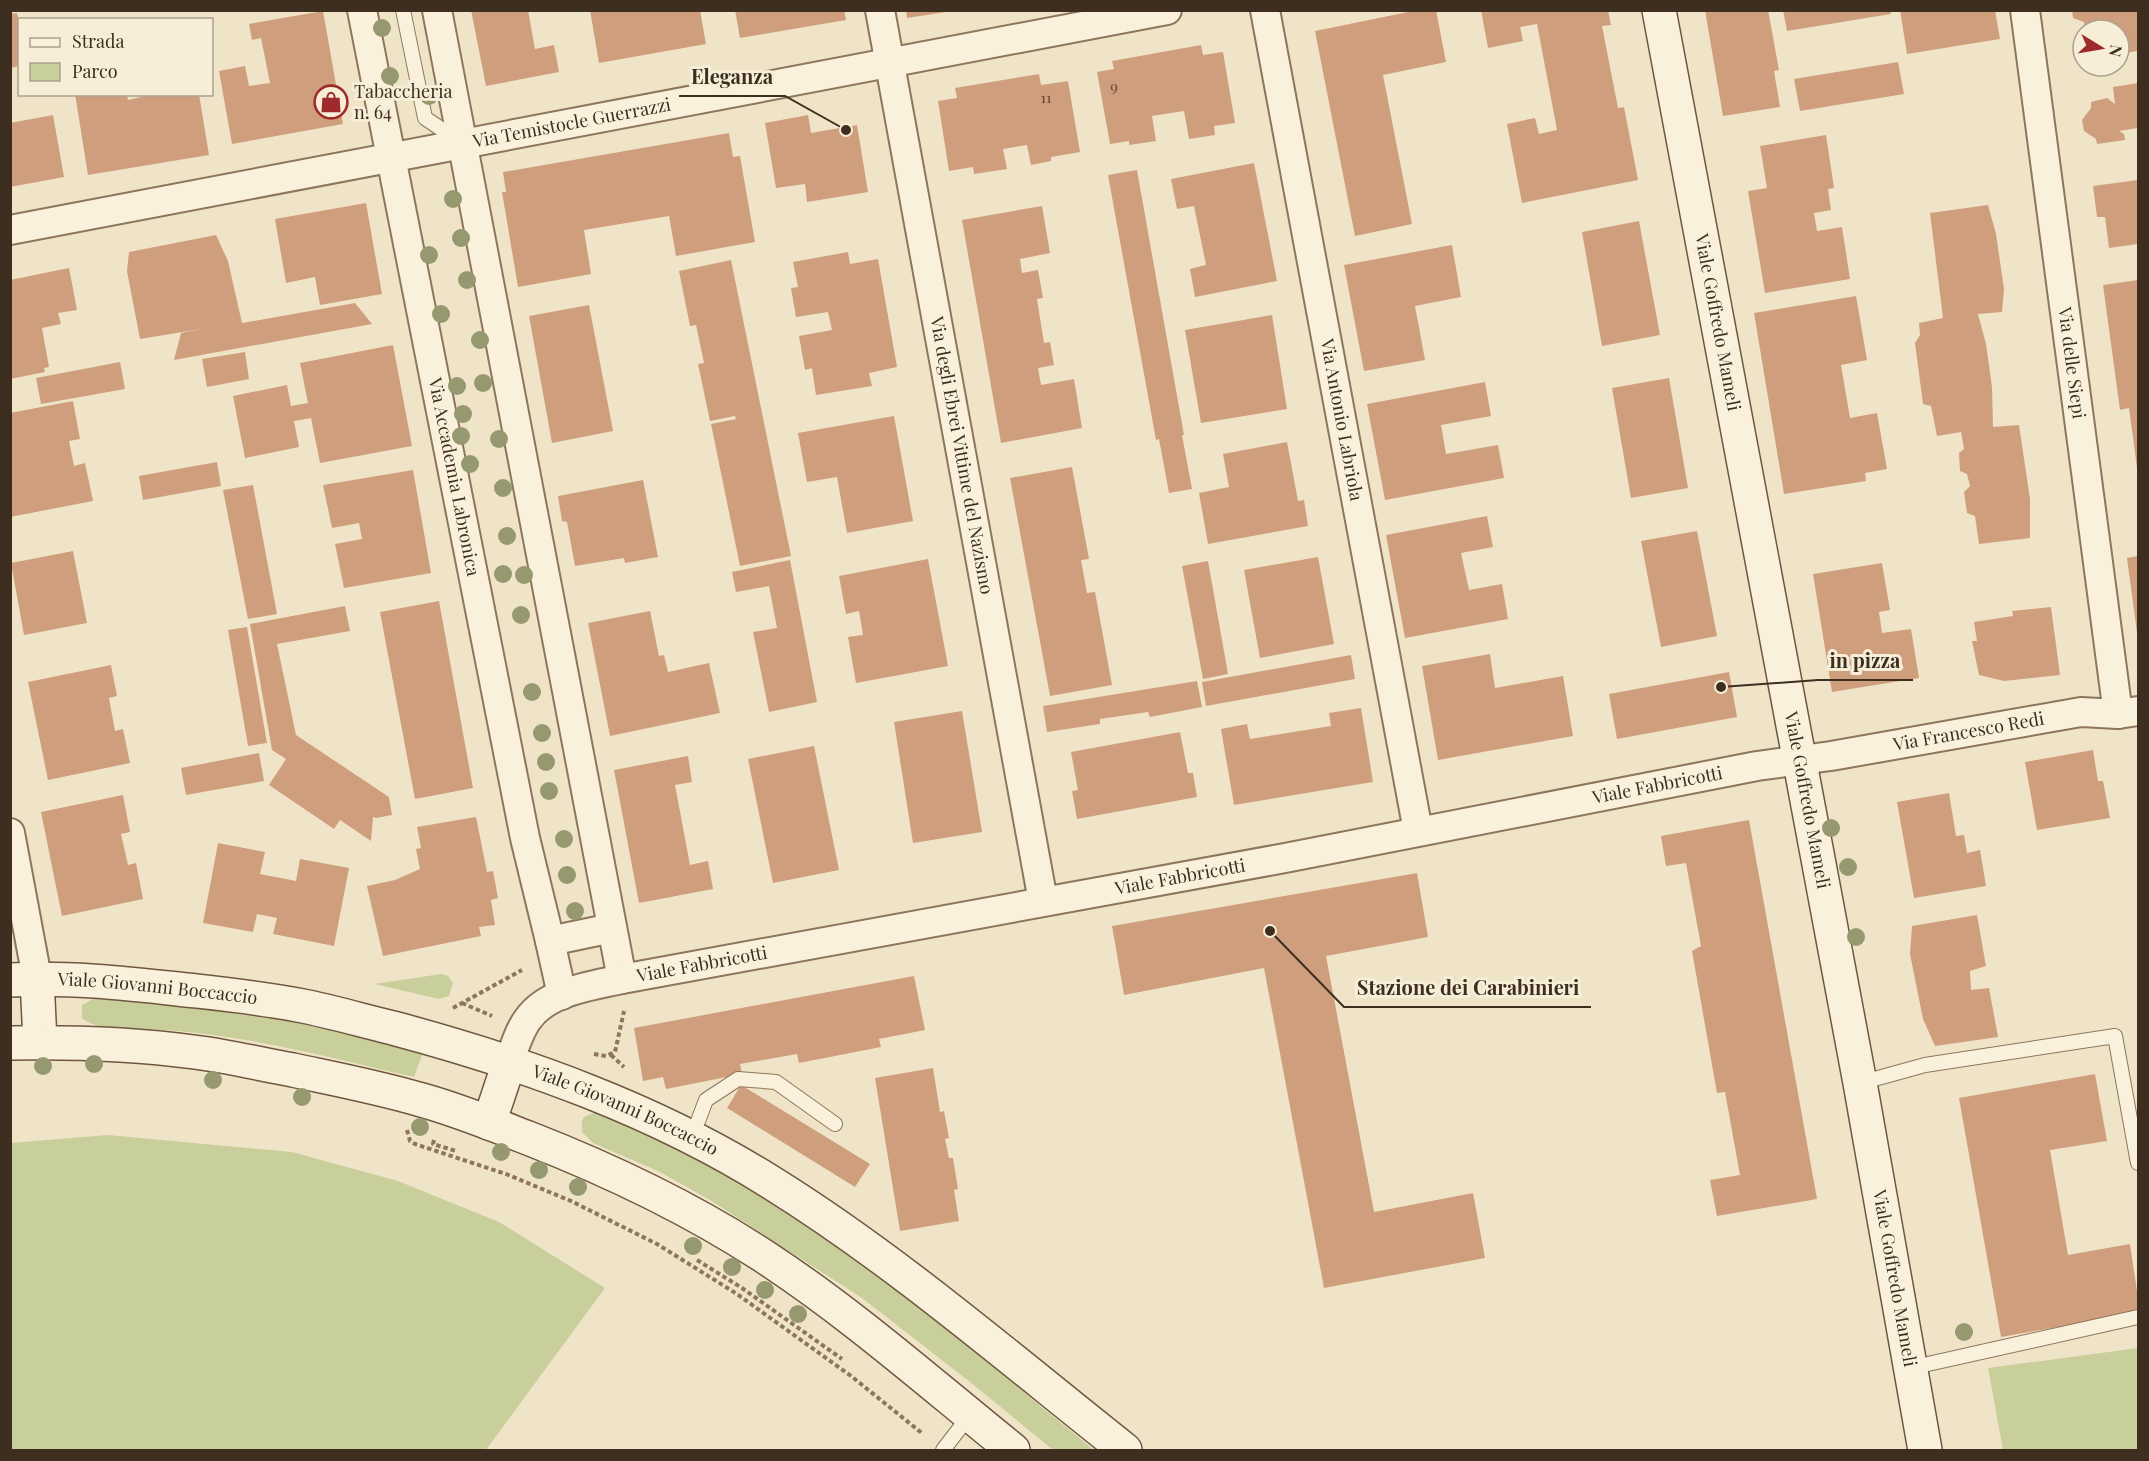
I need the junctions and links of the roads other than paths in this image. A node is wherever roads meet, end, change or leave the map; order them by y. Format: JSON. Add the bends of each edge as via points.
{"nodes":[{"id":1,"x":362,"y":10,"type":"edge"},
{"id":2,"x":403,"y":10,"type":"edge"},
{"id":3,"x":438,"y":10,"type":"edge"},
{"id":4,"x":880,"y":10,"type":"edge"},
{"id":5,"x":1167,"y":10,"type":"edge"},
{"id":6,"x":1265,"y":10,"type":"edge"},
{"id":7,"x":1659,"y":10,"type":"edge"},
{"id":8,"x":2025,"y":10,"type":"edge"},
{"id":9,"x":889,"y":62,"type":"junction"},
{"id":10,"x":464,"y":143,"type":"junction"},
{"id":11,"x":391,"y":157,"type":"junction"},
{"id":12,"x":10,"y":230,"type":"edge"},
{"id":13,"x":2128,"y":713,"type":"edge"},
{"id":14,"x":1800,"y":760,"type":"junction"},
{"id":15,"x":1418,"y":831,"type":"junction"},
{"id":16,"x":12,"y":851,"type":"edge"},
{"id":17,"x":1043,"y":902,"type":"junction"},
{"id":18,"x":612,"y":928,"type":"junction"},
{"id":19,"x":550,"y":941,"type":"junction"},
{"id":20,"x":626,"y":978,"type":"junction"},
{"id":21,"x":24,"y":979,"type":"edge"},
{"id":22,"x":562,"y":995,"type":"junction"},
{"id":23,"x":25,"y":1042,"type":"edge"},
{"id":24,"x":509,"y":1063,"type":"junction"},
{"id":25,"x":1860,"y":1083,"type":"junction"},
{"id":26,"x":489,"y":1123,"type":"junction"},
{"id":27,"x":835,"y":1124,"type":"dead end"},
{"id":28,"x":693,"y":1137,"type":"junction"},
{"id":29,"x":2139,"y":1163,"type":"edge"},
{"id":30,"x":2139,"y":1317,"type":"edge"},
{"id":31,"x":1910,"y":1368,"type":"junction"},
{"id":32,"x":970,"y":1415,"type":"junction"},
{"id":33,"x":943,"y":1450,"type":"edge"},
{"id":34,"x":1013,"y":1450,"type":"edge"},
{"id":35,"x":1125,"y":1450,"type":"edge"},
{"id":36,"x":1925,"y":1450,"type":"edge"}],
"edges":[{"from":1,"to":11,"type":"street","name":"Via Accademia Labronica"},
{"from":2,"to":10,"type":"lane","via":[[425,118]]},
{"from":3,"to":10,"type":"street"},
{"from":4,"to":9,"type":"street","name":"Via degli Ebrei Vittime del Nazismo"},
{"from":5,"to":9,"type":"street","name":"Via Temistocle Guerrazzi"},
{"from":6,"to":15,"type":"street","name":"Via Antonio Labriola"},
{"from":7,"to":14,"type":"main road","name":"Viale Goffredo Mameli"},
{"from":8,"to":13,"type":"street","name":"Via delle Siepi"},
{"from":9,"to":10,"type":"street","name":"Via Temistocle Guerrazzi"},
{"from":9,"to":17,"type":"street","name":"Via degli Ebrei Vittime del Nazismo"},
{"from":10,"to":11,"type":"street","name":"Via Temistocle Guerrazzi"},
{"from":10,"to":18,"type":"street"},
{"from":11,"to":12,"type":"street","name":"Via Temistocle Guerrazzi"},
{"from":11,"to":19,"type":"street","name":"Via Accademia Labronica","via":[[523,827]]},
{"from":13,"to":14,"type":"street","name":"Via Francesco Redi","via":[[2081,712]]},
{"from":14,"to":15,"type":"street","name":"Viale Fabbricotti"},
{"from":14,"to":25,"type":"main road","name":"Viale Goffredo Mameli"},
{"from":15,"to":17,"type":"street","name":"Viale Fabbricotti"},
{"from":16,"to":21,"type":"street"},
{"from":17,"to":20,"type":"street","name":"Viale Fabbricotti"},
{"from":18,"to":19,"type":"street"},
{"from":18,"to":20,"type":"street"},
{"from":19,"to":22,"type":"street","name":"Via Accademia Labronica"},
{"from":20,"to":22,"type":"street","name":"Viale Fabbricotti"},
{"from":21,"to":23,"type":"main road","name":"Viale Giovanni Boccaccio"},
{"from":21,"to":24,"type":"main road","name":"Viale Giovanni Boccaccio","via":[[105,981],[308,1007]]},
{"from":22,"to":24,"type":"street","name":"Viale Fabbricotti","via":[[548,1001],[527,1020]]},
{"from":23,"to":26,"type":"main road","name":"Viale Giovanni Boccaccio","via":[[224,1057],[392,1092]]},
{"from":24,"to":26,"type":"main road"},
{"from":24,"to":28,"type":"main road","name":"Viale Giovanni Boccaccio"},
{"from":25,"to":29,"type":"lane","via":[[1925,1065],[2115,1036]]},
{"from":25,"to":31,"type":"main road","name":"Viale Goffredo Mameli"},
{"from":26,"to":32,"type":"main road","name":"Viale Giovanni Boccaccio","via":[[631,1181],[732,1236],[835,1307]]},
{"from":27,"to":28,"type":"lane","via":[[776,1082],[738,1079],[706,1100]]},
{"from":28,"to":35,"type":"main road","name":"Viale Giovanni Boccaccio","via":[[772,1183],[866,1247]]},
{"from":30,"to":31,"type":"lane"},
{"from":31,"to":36,"type":"main road","name":"Viale Goffredo Mameli"},
{"from":32,"to":33,"type":"lane"},
{"from":32,"to":34,"type":"main road","name":"Viale Giovanni Boccaccio"}]}
